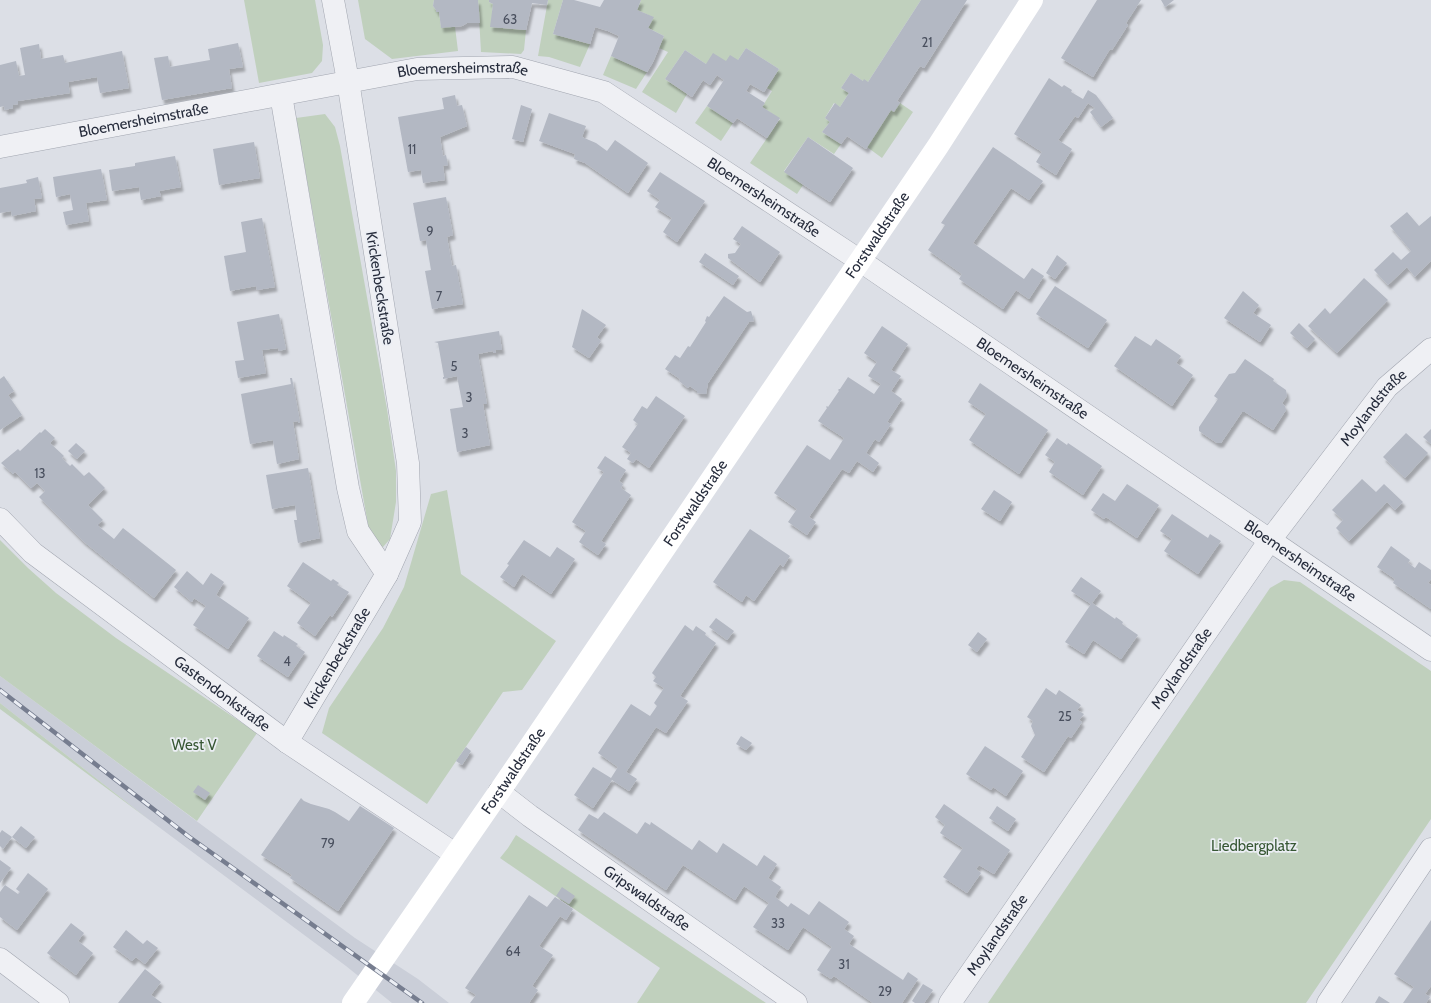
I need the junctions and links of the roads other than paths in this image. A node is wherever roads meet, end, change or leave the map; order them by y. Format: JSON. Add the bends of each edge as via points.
{"nodes":[{"id":1,"x":333,"y":0,"type":"edge"},
{"id":2,"x":1032,"y":0,"type":"edge"},
{"id":3,"x":348,"y":81,"type":"junction"},
{"id":4,"x":281,"y":95,"type":"junction"},
{"id":5,"x":0,"y":147,"type":"edge"},
{"id":6,"x":859,"y":260,"type":"junction"},
{"id":7,"x":1431,"y":349,"type":"edge"},
{"id":8,"x":0,"y":519,"type":"edge"},
{"id":9,"x":1270,"y":540,"type":"junction"},
{"id":10,"x":387,"y":574,"type":"junction"},
{"id":11,"x":1431,"y":650,"type":"edge"},
{"id":12,"x":287,"y":742,"type":"junction"},
{"id":13,"x":498,"y":792,"type":"junction"},
{"id":14,"x":1431,"y":849,"type":"edge"},
{"id":15,"x":455,"y":854,"type":"junction"},
{"id":16,"x":0,"y":959,"type":"edge"},
{"id":17,"x":58,"y":1003,"type":"edge"},
{"id":18,"x":353,"y":1003,"type":"edge"},
{"id":19,"x":796,"y":1003,"type":"edge"},
{"id":20,"x":950,"y":1003,"type":"edge"},
{"id":21,"x":1328,"y":1003,"type":"edge"}],
"edges":[{"from":1,"to":3,"type":"street","name":"Krickenbeckstraße"},
{"from":2,"to":6,"type":"street","name":"Forstwaldstraße","via":[[938,146]]},
{"from":3,"to":4,"type":"street","name":"Bloemersheimstraße"},
{"from":3,"to":6,"type":"street","name":"Bloemersheimstraße","via":[[417,69],[513,67],[604,92]]},
{"from":3,"to":10,"type":"street","name":"Krickenbeckstraße","via":[[408,463],[410,522]]},
{"from":4,"to":5,"type":"street","name":"Bloemersheimstraße"},
{"from":4,"to":10,"type":"street","via":[[348,488],[358,531]]},
{"from":6,"to":9,"type":"street","name":"Bloemersheimstraße"},
{"from":6,"to":13,"type":"street","name":"Forstwaldstraße"},
{"from":7,"to":9,"type":"street","name":"Moylandstraße","via":[[1387,387]]},
{"from":8,"to":12,"type":"street","name":"Gastendonkstraße","via":[[33,553]]},
{"from":9,"to":11,"type":"street","name":"Bloemersheimstraße"},
{"from":9,"to":20,"type":"street","name":"Moylandstraße"},
{"from":10,"to":12,"type":"street","name":"Krickenbeckstraße"},
{"from":12,"to":15,"type":"street","name":"Gastendonkstraße"},
{"from":13,"to":15,"type":"street","name":"Forstwaldstraße"},
{"from":13,"to":19,"type":"street","name":"Gripswaldstraße"},
{"from":14,"to":21,"type":"street"},
{"from":15,"to":18,"type":"street","name":"Forstwaldstraße"},
{"from":16,"to":17,"type":"street"}]}
